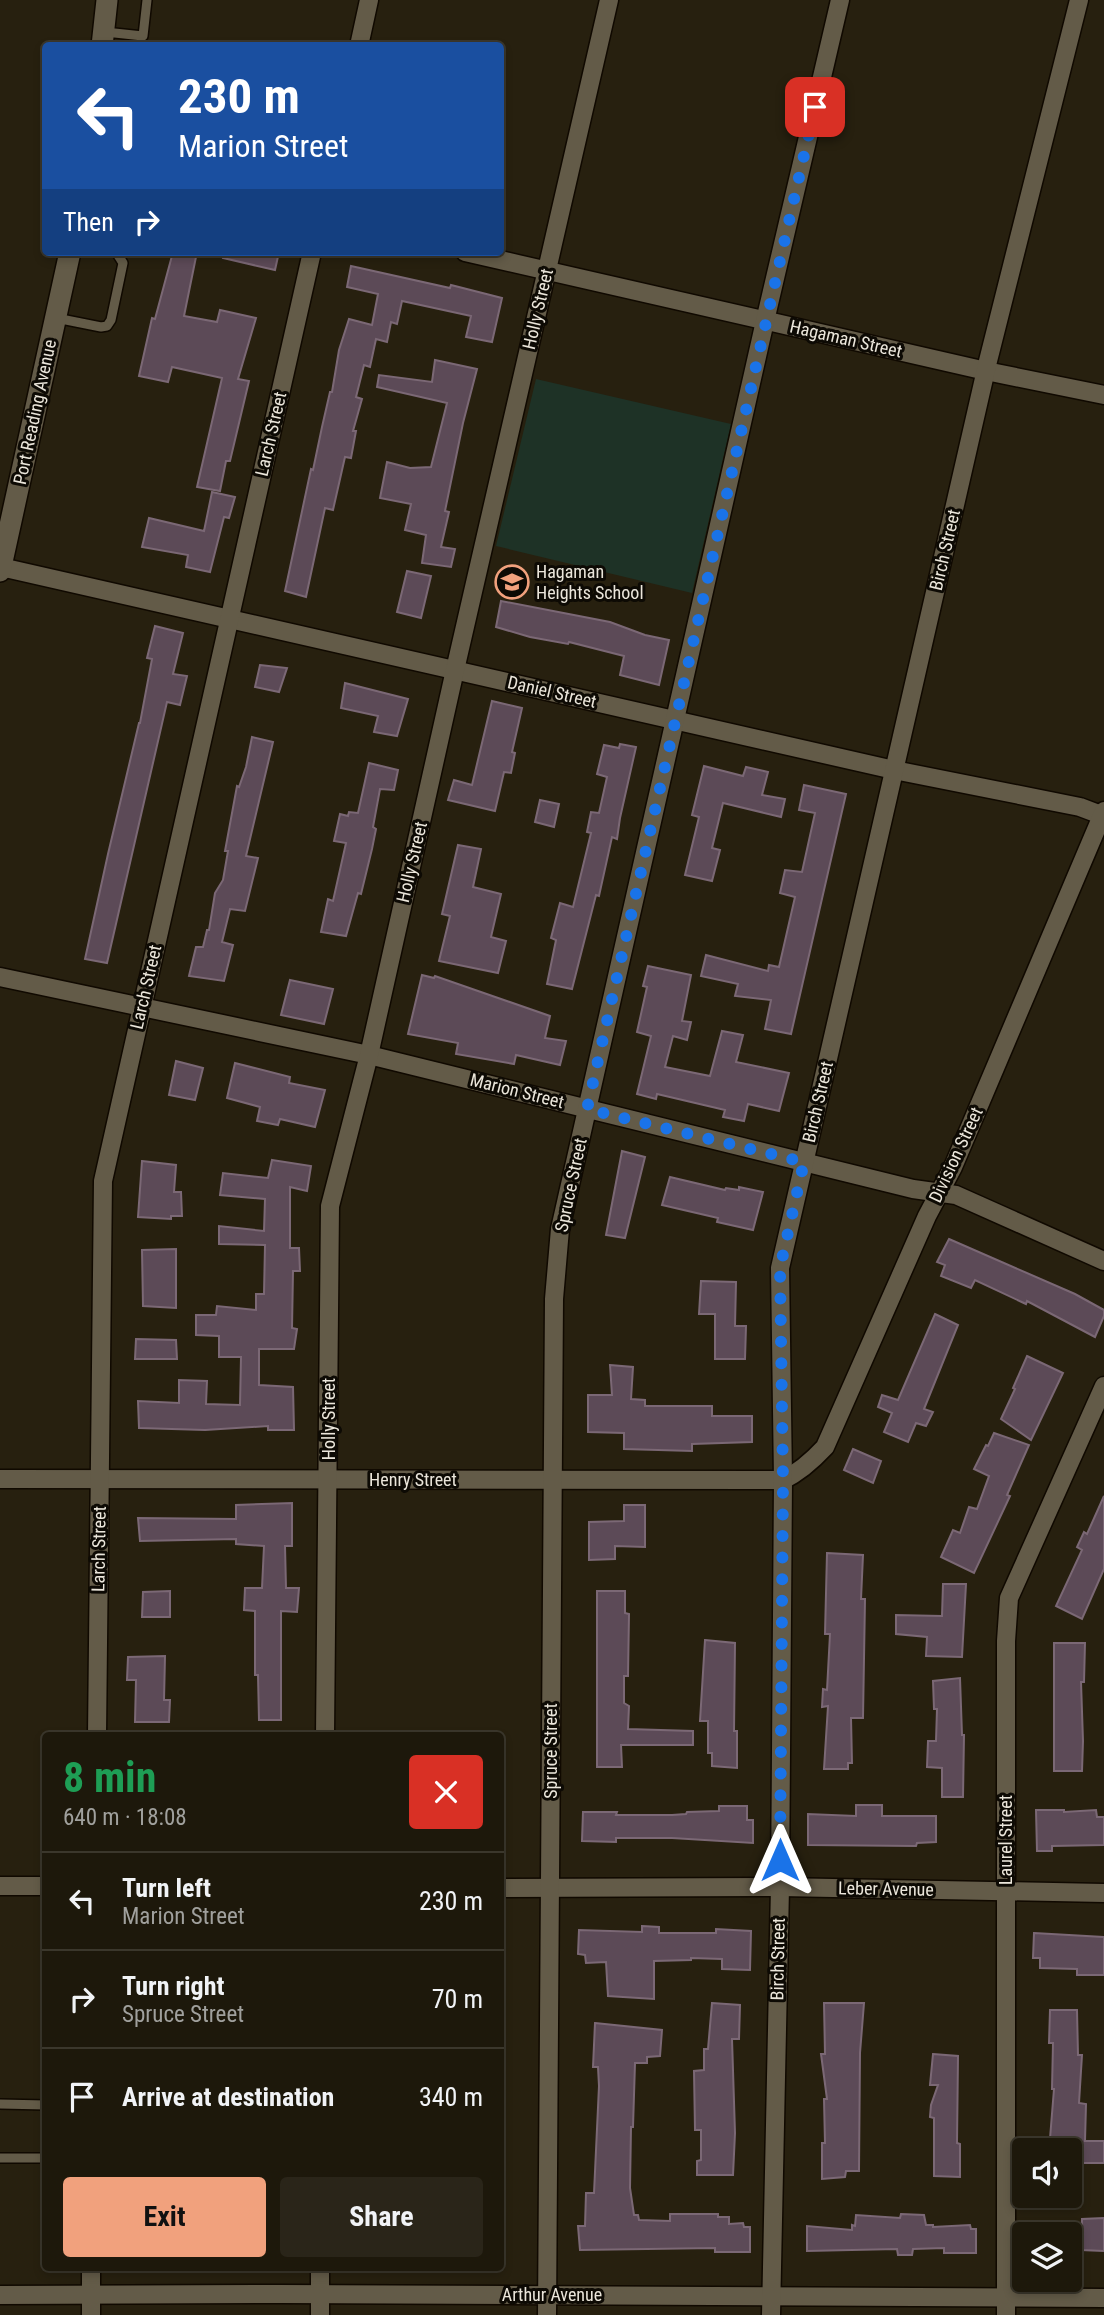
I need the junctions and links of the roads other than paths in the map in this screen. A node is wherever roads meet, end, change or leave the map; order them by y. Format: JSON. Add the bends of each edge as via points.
{"nodes":[{"id":1,"x":107,"y":0,"type":"edge"},
{"id":2,"x":147,"y":0,"type":"edge"},
{"id":3,"x":369,"y":0,"type":"edge"},
{"id":4,"x":609,"y":0,"type":"edge"},
{"id":5,"x":840,"y":0,"type":"edge"},
{"id":6,"x":1079,"y":0,"type":"edge"},
{"id":7,"x":103,"y":39,"type":"edge"},
{"id":8,"x":360,"y":42,"type":"edge"},
{"id":9,"x":70,"y":256,"type":"edge"},
{"id":10,"x":119,"y":256,"type":"edge"},
{"id":11,"x":311,"y":256,"type":"edge"},
{"id":12,"x":482,"y":256,"type":"edge"},
{"id":13,"x":547,"y":271,"type":"junction"},
{"id":14,"x":56,"y":318,"type":"junction"},
{"id":15,"x":765,"y":321,"type":"junction"},
{"id":16,"x":986,"y":371,"type":"junction"},
{"id":17,"x":1104,"y":395,"type":"edge"},
{"id":18,"x":4,"y":534,"type":"edge"},
{"id":19,"x":1,"y":569,"type":"edge"},
{"id":20,"x":229,"y":619,"type":"junction"},
{"id":21,"x":454,"y":670,"type":"junction"},
{"id":22,"x":675,"y":720,"type":"junction"},
{"id":23,"x":894,"y":770,"type":"junction"},
{"id":24,"x":1103,"y":814,"type":"edge"},
{"id":25,"x":0,"y":977,"type":"edge"},
{"id":26,"x":142,"y":1006,"type":"junction"},
{"id":27,"x":369,"y":1055,"type":"junction"},
{"id":28,"x":587,"y":1109,"type":"junction"},
{"id":29,"x":804,"y":1162,"type":"junction"},
{"id":30,"x":939,"y":1193,"type":"junction"},
{"id":31,"x":1104,"y":1261,"type":"edge"},
{"id":32,"x":1104,"y":1385,"type":"edge"},
{"id":33,"x":0,"y":1479,"type":"edge"},
{"id":34,"x":100,"y":1480,"type":"junction"},
{"id":35,"x":328,"y":1480,"type":"junction"},
{"id":36,"x":783,"y":1480,"type":"junction"},
{"id":37,"x":553,"y":1481,"type":"junction"},
{"id":38,"x":97,"y":1732,"type":"edge"},
{"id":39,"x":325,"y":1732,"type":"edge"},
{"id":40,"x":0,"y":1886,"type":"edge"},
{"id":41,"x":42,"y":1886,"type":"edge"},
{"id":42,"x":780,"y":1887,"type":"junction"},
{"id":43,"x":504,"y":1888,"type":"edge"},
{"id":44,"x":550,"y":1889,"type":"junction"},
{"id":45,"x":1006,"y":1892,"type":"junction"},
{"id":46,"x":1104,"y":1893,"type":"edge"},
{"id":47,"x":0,"y":2104,"type":"edge"},
{"id":48,"x":42,"y":2105,"type":"edge"},
{"id":49,"x":0,"y":2158,"type":"edge"},
{"id":50,"x":42,"y":2158,"type":"edge"},
{"id":51,"x":91,"y":2271,"type":"edge"},
{"id":52,"x":320,"y":2271,"type":"edge"},
{"id":53,"x":320,"y":2294,"type":"junction"},
{"id":54,"x":0,"y":2295,"type":"edge"},
{"id":55,"x":91,"y":2295,"type":"junction"},
{"id":56,"x":547,"y":2295,"type":"junction"},
{"id":57,"x":1104,"y":2298,"type":"edge"},
{"id":58,"x":771,"y":2306,"type":"edge"},
{"id":59,"x":1006,"y":2307,"type":"edge"},
{"id":60,"x":91,"y":2315,"type":"edge"},
{"id":61,"x":320,"y":2315,"type":"edge"},
{"id":62,"x":547,"y":2315,"type":"edge"}],
"edges":[{"from":1,"to":7,"type":"street"},
{"from":2,"to":7,"type":"lane","via":[[143,36]]},
{"from":3,"to":8,"type":"street"},
{"from":4,"to":13,"type":"street","name":"Holly Street"},
{"from":5,"to":15,"type":"street","name":"Spruce Street"},
{"from":6,"to":16,"type":"street","name":"Birch Street"},
{"from":9,"to":14,"type":"street","name":"Port Reading Avenue"},
{"from":10,"to":14,"type":"lane","via":[[123,263],[107,326]]},
{"from":11,"to":20,"type":"street","name":"Larch Street"},
{"from":12,"to":13,"type":"street","name":"Hagaman Street"},
{"from":13,"to":15,"type":"street","name":"Hagaman Street"},
{"from":13,"to":21,"type":"street","name":"Holly Street"},
{"from":14,"to":18,"type":"street","name":"Port Reading Avenue"},
{"from":15,"to":16,"type":"street","name":"Hagaman Street"},
{"from":15,"to":22,"type":"street","name":"Spruce Street"},
{"from":16,"to":17,"type":"street","name":"Hagaman Street"},
{"from":16,"to":23,"type":"street","name":"Birch Street"},
{"from":18,"to":19,"type":"street","name":"Port Reading Avenue"},
{"from":19,"to":20,"type":"street","name":"Daniel Street"},
{"from":20,"to":21,"type":"street","name":"Daniel Street"},
{"from":20,"to":26,"type":"street","name":"Larch Street"},
{"from":21,"to":22,"type":"street","name":"Daniel Street"},
{"from":21,"to":27,"type":"street","name":"Holly Street"},
{"from":22,"to":23,"type":"street","name":"Daniel Street"},
{"from":22,"to":28,"type":"street","name":"Spruce Street"},
{"from":23,"to":24,"type":"street","name":"Daniel Street"},
{"from":23,"to":29,"type":"street","name":"Birch Street"},
{"from":24,"to":30,"type":"street","name":"Division Street"},
{"from":25,"to":26,"type":"street","name":"Marion Street"},
{"from":26,"to":27,"type":"street","name":"Marion Street"},
{"from":26,"to":34,"type":"street","name":"Larch Street","via":[[103,1181]]},
{"from":27,"to":28,"type":"street","name":"Marion Street"},
{"from":27,"to":35,"type":"street","name":"Holly Street","via":[[330,1206]]},
{"from":28,"to":29,"type":"street","name":"Marion Street"},
{"from":28,"to":37,"type":"street","name":"Spruce Street","via":[[560,1229],[554,1299]]},
{"from":29,"to":30,"type":"street","name":"Marion Street"},
{"from":29,"to":36,"type":"street","name":"Birch Street","via":[[780,1268]]},
{"from":30,"to":31,"type":"street","name":"Marion Street","via":[[956,1195]]},
{"from":30,"to":36,"type":"street","name":"Division Street","via":[[825,1447],[803,1469]]},
{"from":32,"to":45,"type":"street","name":"Laurel Street","via":[[1009,1598]]},
{"from":33,"to":34,"type":"street","name":"Henry Street"},
{"from":34,"to":35,"type":"street","name":"Henry Street"},
{"from":34,"to":38,"type":"street","name":"Larch Street"},
{"from":35,"to":37,"type":"street","name":"Henry Street"},
{"from":35,"to":39,"type":"street","name":"Holly Street"},
{"from":36,"to":37,"type":"street","name":"Henry Street"},
{"from":36,"to":42,"type":"street","name":"Birch Street"},
{"from":37,"to":44,"type":"street","name":"Spruce Street"},
{"from":40,"to":41,"type":"street"},
{"from":42,"to":44,"type":"street","name":"Leber Avenue"},
{"from":42,"to":45,"type":"street","name":"Leber Avenue"},
{"from":42,"to":58,"type":"street","name":"Birch Street"},
{"from":43,"to":44,"type":"street","name":"Leber Avenue"},
{"from":44,"to":56,"type":"street","name":"Spruce Street"},
{"from":45,"to":46,"type":"street","name":"Leber Avenue"},
{"from":45,"to":59,"type":"street","name":"Laurel Street"},
{"from":47,"to":48,"type":"lane"},
{"from":49,"to":50,"type":"lane"},
{"from":51,"to":55,"type":"street"},
{"from":52,"to":53,"type":"street"},
{"from":53,"to":55,"type":"street","name":"Arthur Avenue"},
{"from":53,"to":56,"type":"street","name":"Arthur Avenue"},
{"from":53,"to":61,"type":"street"},
{"from":54,"to":55,"type":"street","name":"Arthur Avenue"},
{"from":55,"to":60,"type":"street"},
{"from":56,"to":58,"type":"street","name":"Arthur Avenue"},
{"from":56,"to":62,"type":"street","name":"Spruce Street"},
{"from":57,"to":59,"type":"street","name":"Arthur Avenue"},
{"from":58,"to":59,"type":"street","name":"Arthur Avenue"}]}
